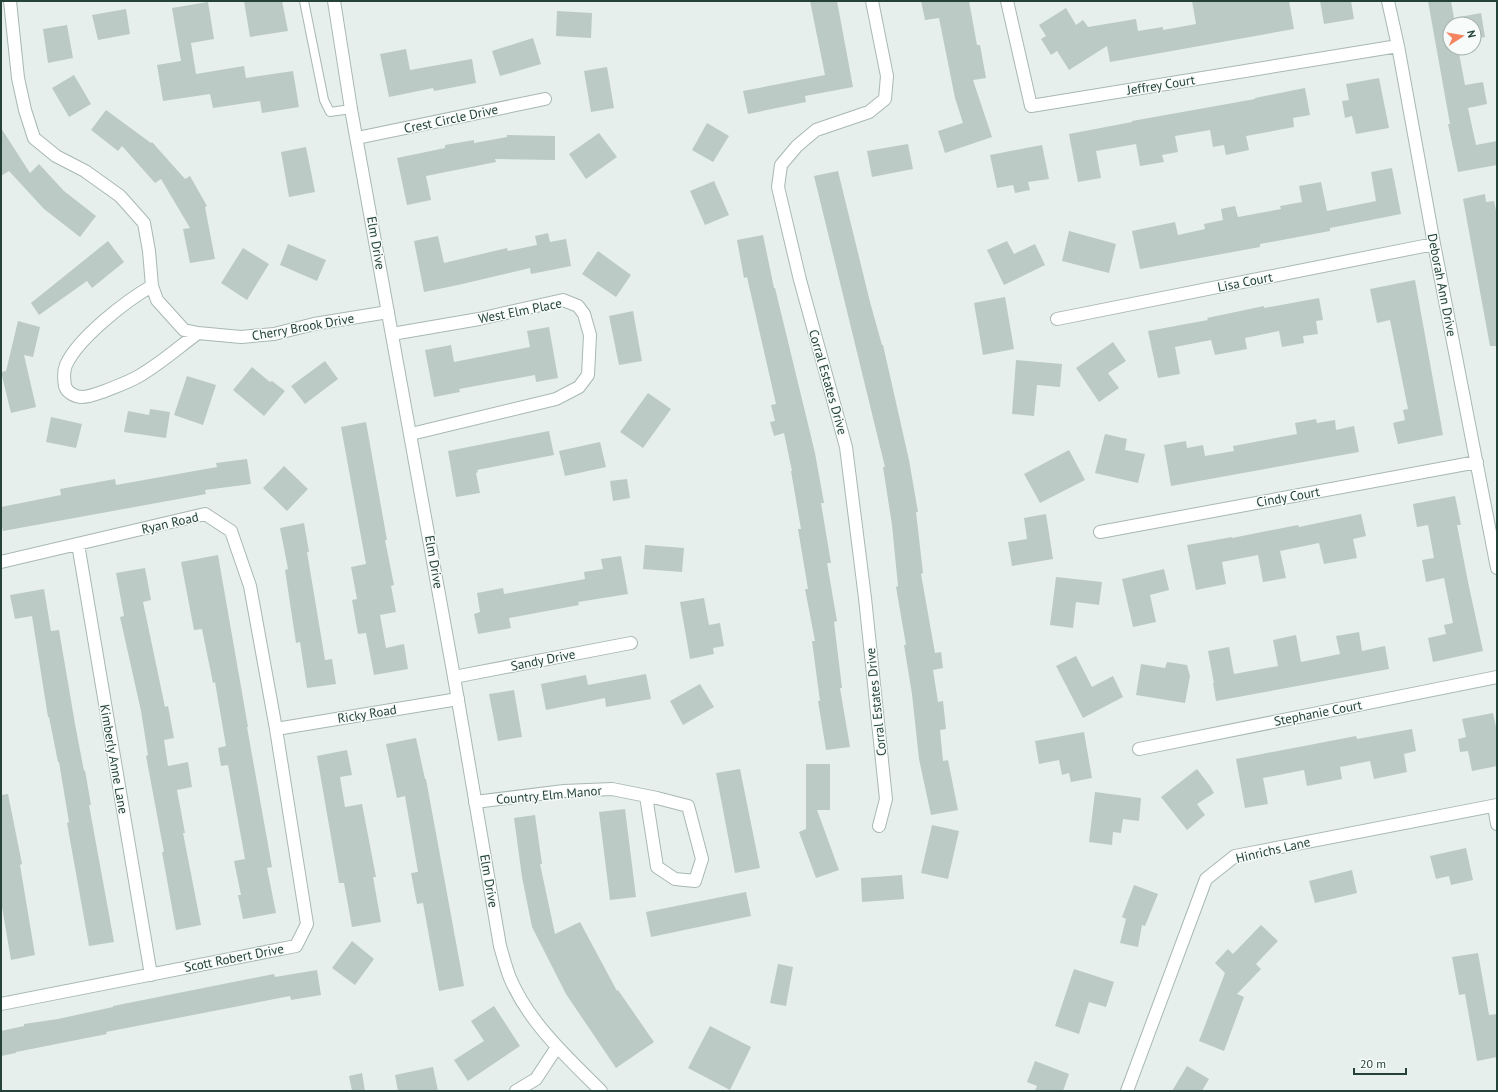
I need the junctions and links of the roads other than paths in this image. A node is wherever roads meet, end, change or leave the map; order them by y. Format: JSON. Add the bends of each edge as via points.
{"nodes":[{"id":1,"x":10,"y":1,"type":"edge"},
{"id":2,"x":304,"y":1,"type":"edge"},
{"id":3,"x":334,"y":1,"type":"edge"},
{"id":4,"x":872,"y":1,"type":"edge"},
{"id":5,"x":1007,"y":1,"type":"edge"},
{"id":6,"x":1388,"y":1,"type":"edge"},
{"id":7,"x":1398,"y":46,"type":"junction"},
{"id":8,"x":545,"y":99,"type":"dead end"},
{"id":9,"x":351,"y":109,"type":"junction"},
{"id":10,"x":357,"y":138,"type":"junction"},
{"id":11,"x":1434,"y":244,"type":"junction"},
{"id":12,"x":152,"y":286,"type":"junction"},
{"id":13,"x":388,"y":312,"type":"junction"},
{"id":14,"x":1057,"y":319,"type":"dead end"},
{"id":15,"x":198,"y":333,"type":"junction"},
{"id":16,"x":392,"y":334,"type":"junction"},
{"id":17,"x":411,"y":434,"type":"junction"},
{"id":18,"x":1477,"y":462,"type":"junction"},
{"id":19,"x":1100,"y":532,"type":"dead end"},
{"id":20,"x":78,"y":544,"type":"junction"},
{"id":21,"x":1,"y":562,"type":"edge"},
{"id":22,"x":1497,"y":568,"type":"edge"},
{"id":23,"x":631,"y":643,"type":"dead end"},
{"id":24,"x":1497,"y":677,"type":"edge"},
{"id":25,"x":454,"y":678,"type":"junction"},
{"id":26,"x":458,"y":699,"type":"junction"},
{"id":27,"x":276,"y":728,"type":"junction"},
{"id":28,"x":1139,"y":749,"type":"dead end"},
{"id":29,"x":646,"y":796,"type":"junction"},
{"id":30,"x":475,"y":802,"type":"junction"},
{"id":31,"x":1495,"y":805,"type":"edge"},
{"id":32,"x":1497,"y":824,"type":"edge"},
{"id":33,"x":878,"y":826,"type":"dead end"},
{"id":34,"x":151,"y":974,"type":"junction"},
{"id":35,"x":1,"y":1004,"type":"edge"},
{"id":36,"x":557,"y":1047,"type":"junction"},
{"id":37,"x":516,"y":1091,"type":"edge"},
{"id":38,"x":602,"y":1091,"type":"edge"},
{"id":39,"x":1127,"y":1091,"type":"edge"}],
"edges":[{"from":1,"to":12,"type":"street","name":"Cherry Brook Drive","via":[[18,78],[34,138],[56,156],[85,171],[120,196],[144,223]]},
{"from":2,"to":9,"type":"lane","via":[[324,100],[330,112]]},
{"from":3,"to":9,"type":"street","name":"Elm Drive"},
{"from":4,"to":33,"type":"street","name":"Corral Estates Drive","via":[[887,76],[885,99],[869,112],[816,130],[796,146],[781,165],[778,187],[800,280],[846,447],[886,799]]},
{"from":5,"to":7,"type":"street","name":"Jeffrey Court","via":[[1031,106]]},
{"from":6,"to":7,"type":"street","name":"Deborah Ann Drive"},
{"from":7,"to":11,"type":"street","name":"Deborah Ann Drive"},
{"from":8,"to":10,"type":"street","name":"Crest Circle Drive"},
{"from":9,"to":10,"type":"street","name":"Elm Drive"},
{"from":10,"to":13,"type":"street","name":"Elm Drive"},
{"from":11,"to":14,"type":"street","name":"Lisa Court"},
{"from":11,"to":18,"type":"street","name":"Deborah Ann Drive"},
{"from":12,"to":15,"type":"street","name":"Cherry Brook Drive","via":[[158,300],[184,330]]},
{"from":12,"to":15,"type":"street","via":[[108,318],[77,349],[63,375],[66,388],[71,394],[82,397],[99,393],[139,376]]},
{"from":13,"to":15,"type":"street","name":"Cherry Brook Drive","via":[[314,324],[274,334],[241,337]]},
{"from":13,"to":16,"type":"street","name":"Elm Drive"},
{"from":16,"to":17,"type":"street","name":"Elm Drive"},
{"from":16,"to":17,"type":"street","name":"West Elm Place","via":[[479,319],[563,300],[578,306],[584,314],[590,335],[588,375],[579,387],[556,399]]},
{"from":17,"to":25,"type":"street","name":"Elm Drive"},
{"from":18,"to":19,"type":"street","name":"Cindy Court"},
{"from":18,"to":22,"type":"street","name":"Deborah Ann Drive"},
{"from":20,"to":21,"type":"street","name":"Ryan Road"},
{"from":20,"to":27,"type":"street","name":"Ryan Road","via":[[205,514],[231,531],[250,586]]},
{"from":20,"to":34,"type":"street","name":"Kimberly Anne Lane"},
{"from":23,"to":25,"type":"street","name":"Sandy Drive"},
{"from":24,"to":28,"type":"street","name":"Stephanie Court"},
{"from":25,"to":26,"type":"street","name":"Elm Drive"},
{"from":26,"to":27,"type":"street","name":"Ricky Road"},
{"from":26,"to":30,"type":"street","name":"Elm Drive"},
{"from":27,"to":34,"type":"street","name":"Scott Robert Drive","via":[[307,924],[296,946]]},
{"from":29,"to":29,"type":"street","name":"Country Elm Manor","via":[[657,867],[675,880],[695,880],[702,859],[688,806]]},
{"from":29,"to":30,"type":"street","name":"Country Elm Manor","via":[[612,789],[564,790]]},
{"from":30,"to":36,"type":"street","name":"Elm Drive","via":[[500,946],[510,978],[530,1014]]},
{"from":31,"to":32,"type":"street"},
{"from":31,"to":39,"type":"street","name":"Hinrichs Lane","via":[[1235,856],[1206,879]]},
{"from":34,"to":35,"type":"street","name":"Scott Robert Drive"},
{"from":36,"to":37,"type":"street","via":[[536,1079]]},
{"from":36,"to":38,"type":"street","name":"Elm Drive"}]}
